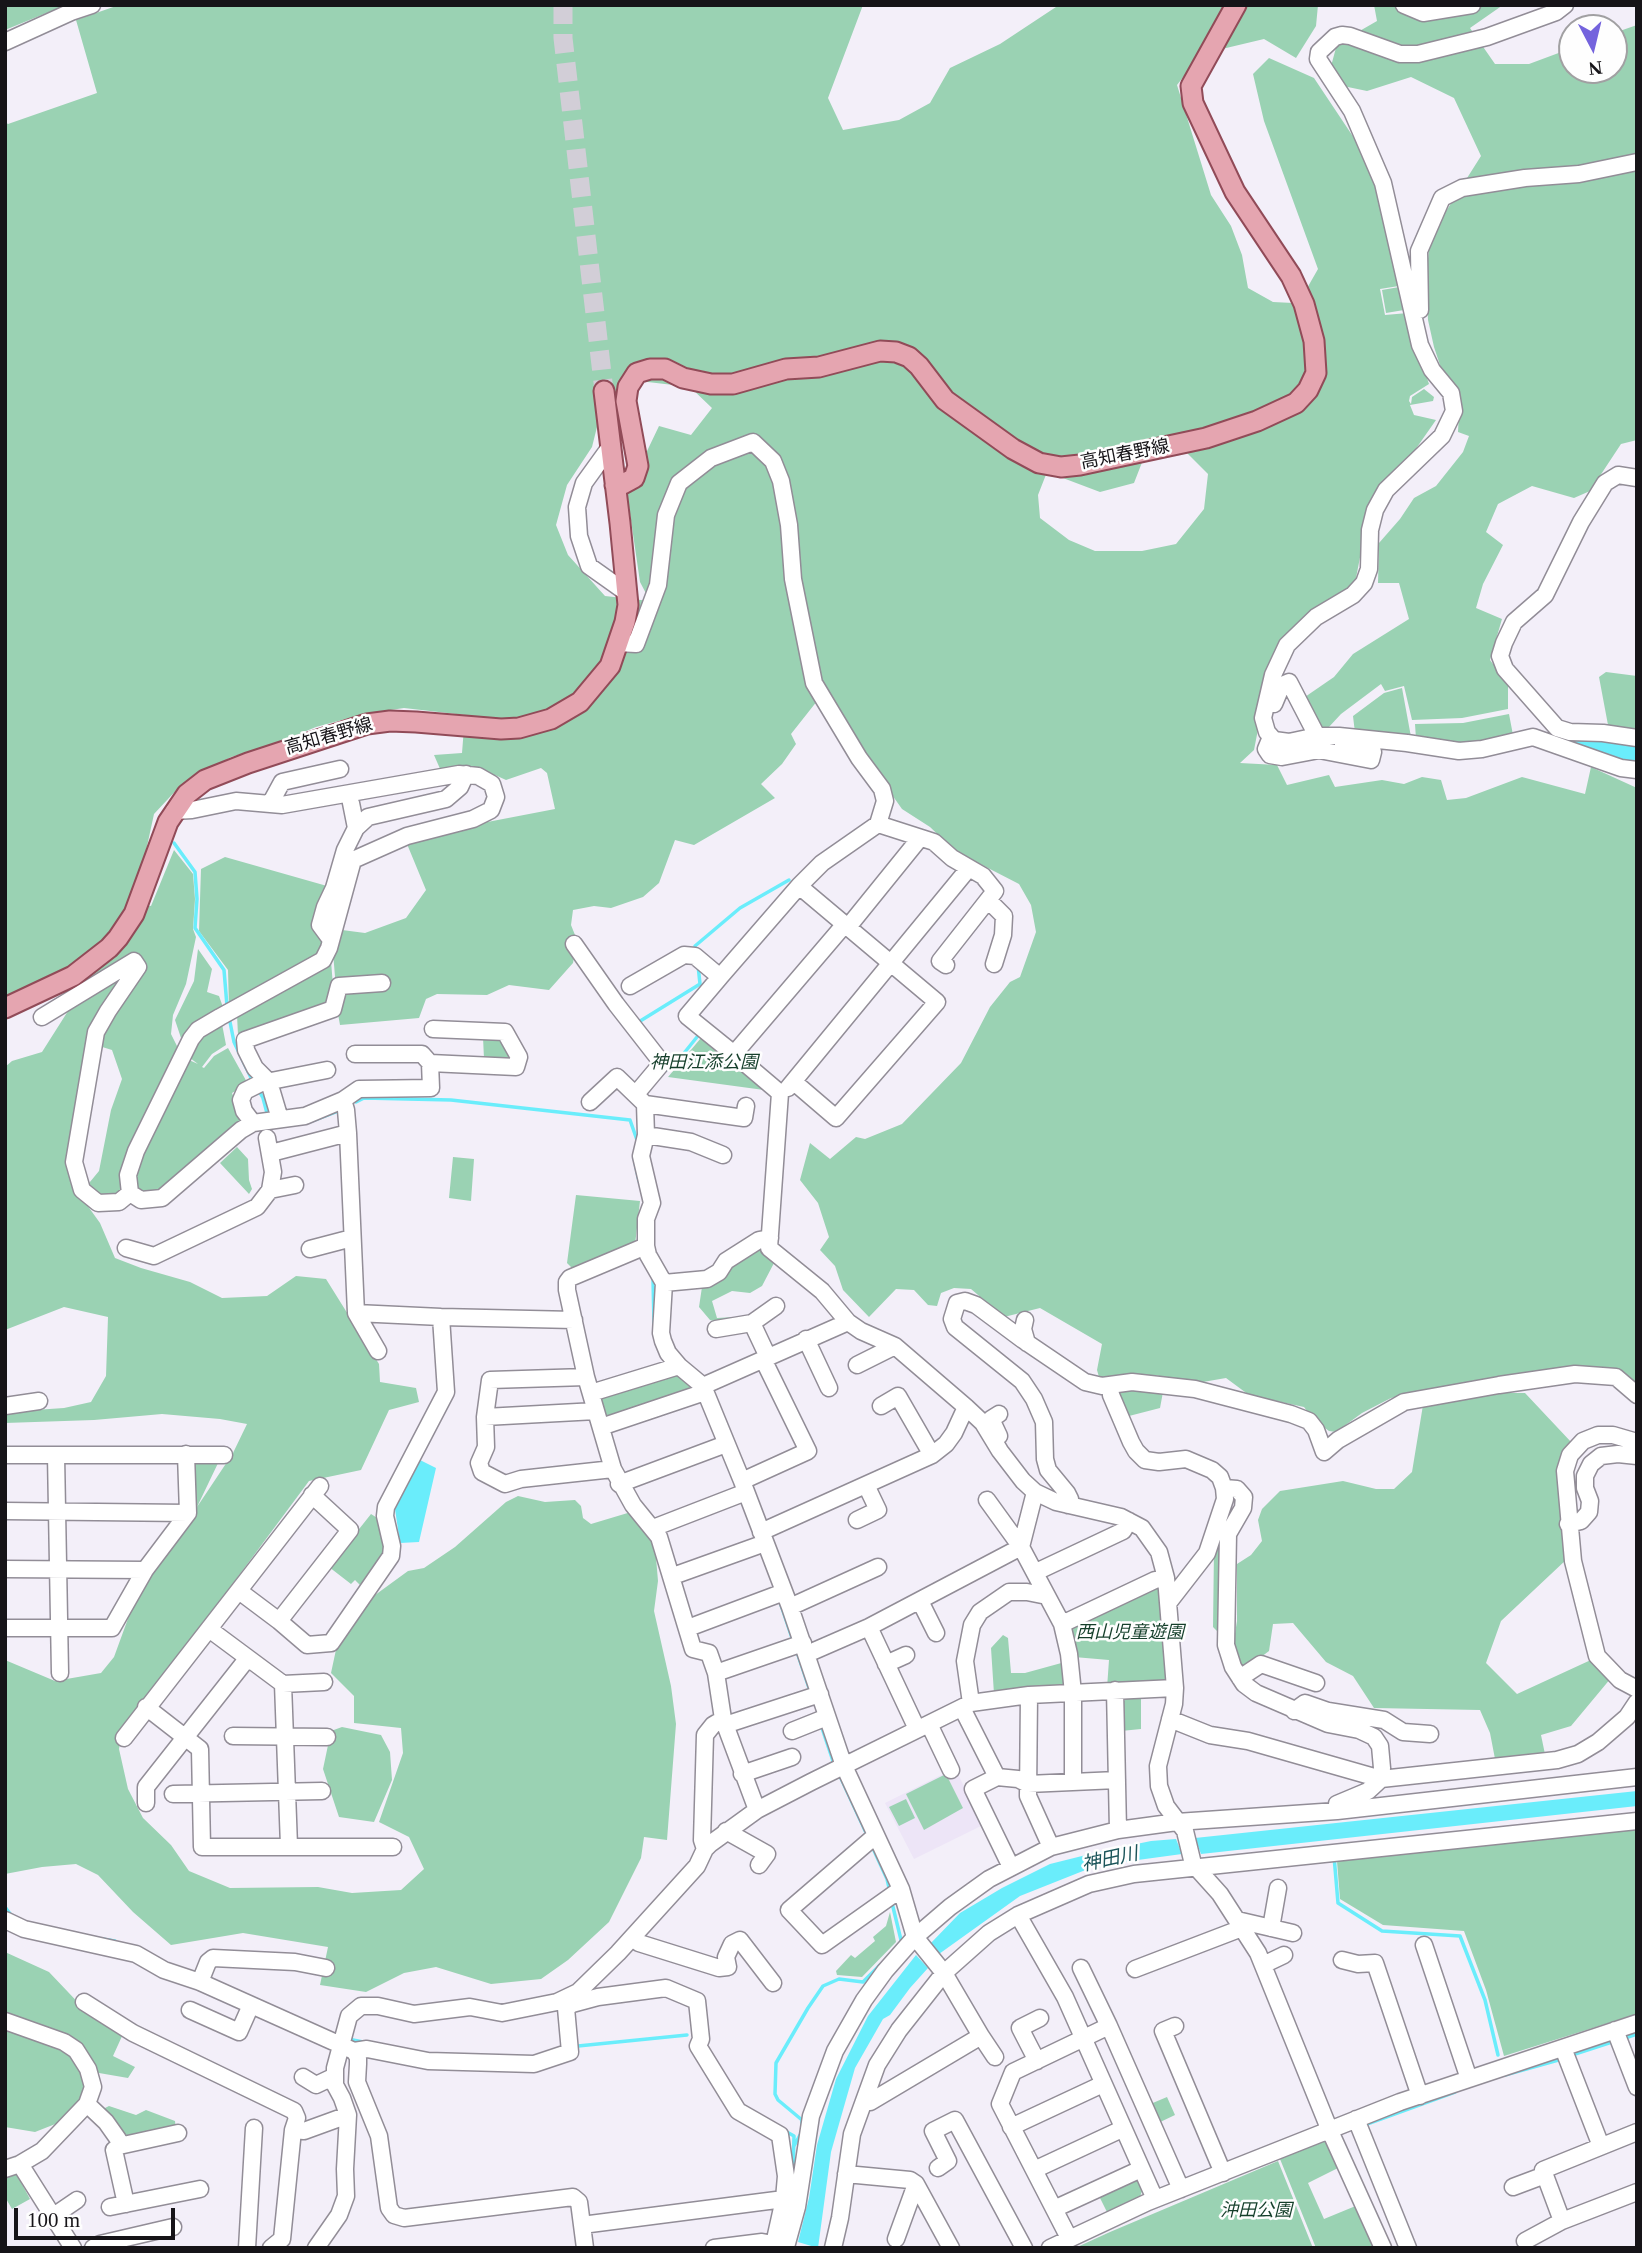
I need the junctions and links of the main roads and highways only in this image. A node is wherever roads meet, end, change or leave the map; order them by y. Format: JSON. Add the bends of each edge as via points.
{"nodes":[{"id":1,"x":1236,"y":5,"type":"edge"},
{"id":2,"x":604,"y":391,"type":"tunnel mouth"},
{"id":3,"x":615,"y":485,"type":"junction"},
{"id":4,"x":5,"y":1008,"type":"edge"}],
"edges":[{"from":1,"to":3,"type":"main road","name":"高知春野線","via":[[1191,86],[1193,103],[1235,192],[1291,276],[1304,304],[1314,341],[1316,373],[1296,403],[1206,438],[1061,467],[1040,463],[1013,449],[945,400],[919,366],[895,352],[786,369],[733,384],[710,384],[665,369],[650,369],[637,373],[625,401],[638,466],[634,478]]},
{"from":2,"to":3,"type":"main road","name":"高知春野線"},
{"from":3,"to":4,"type":"main road","name":"高知春野線","via":[[628,593],[625,622],[610,666],[580,702],[544,722],[519,728],[390,721],[367,724],[205,780],[174,811],[134,914],[118,938],[73,976]]}]}
